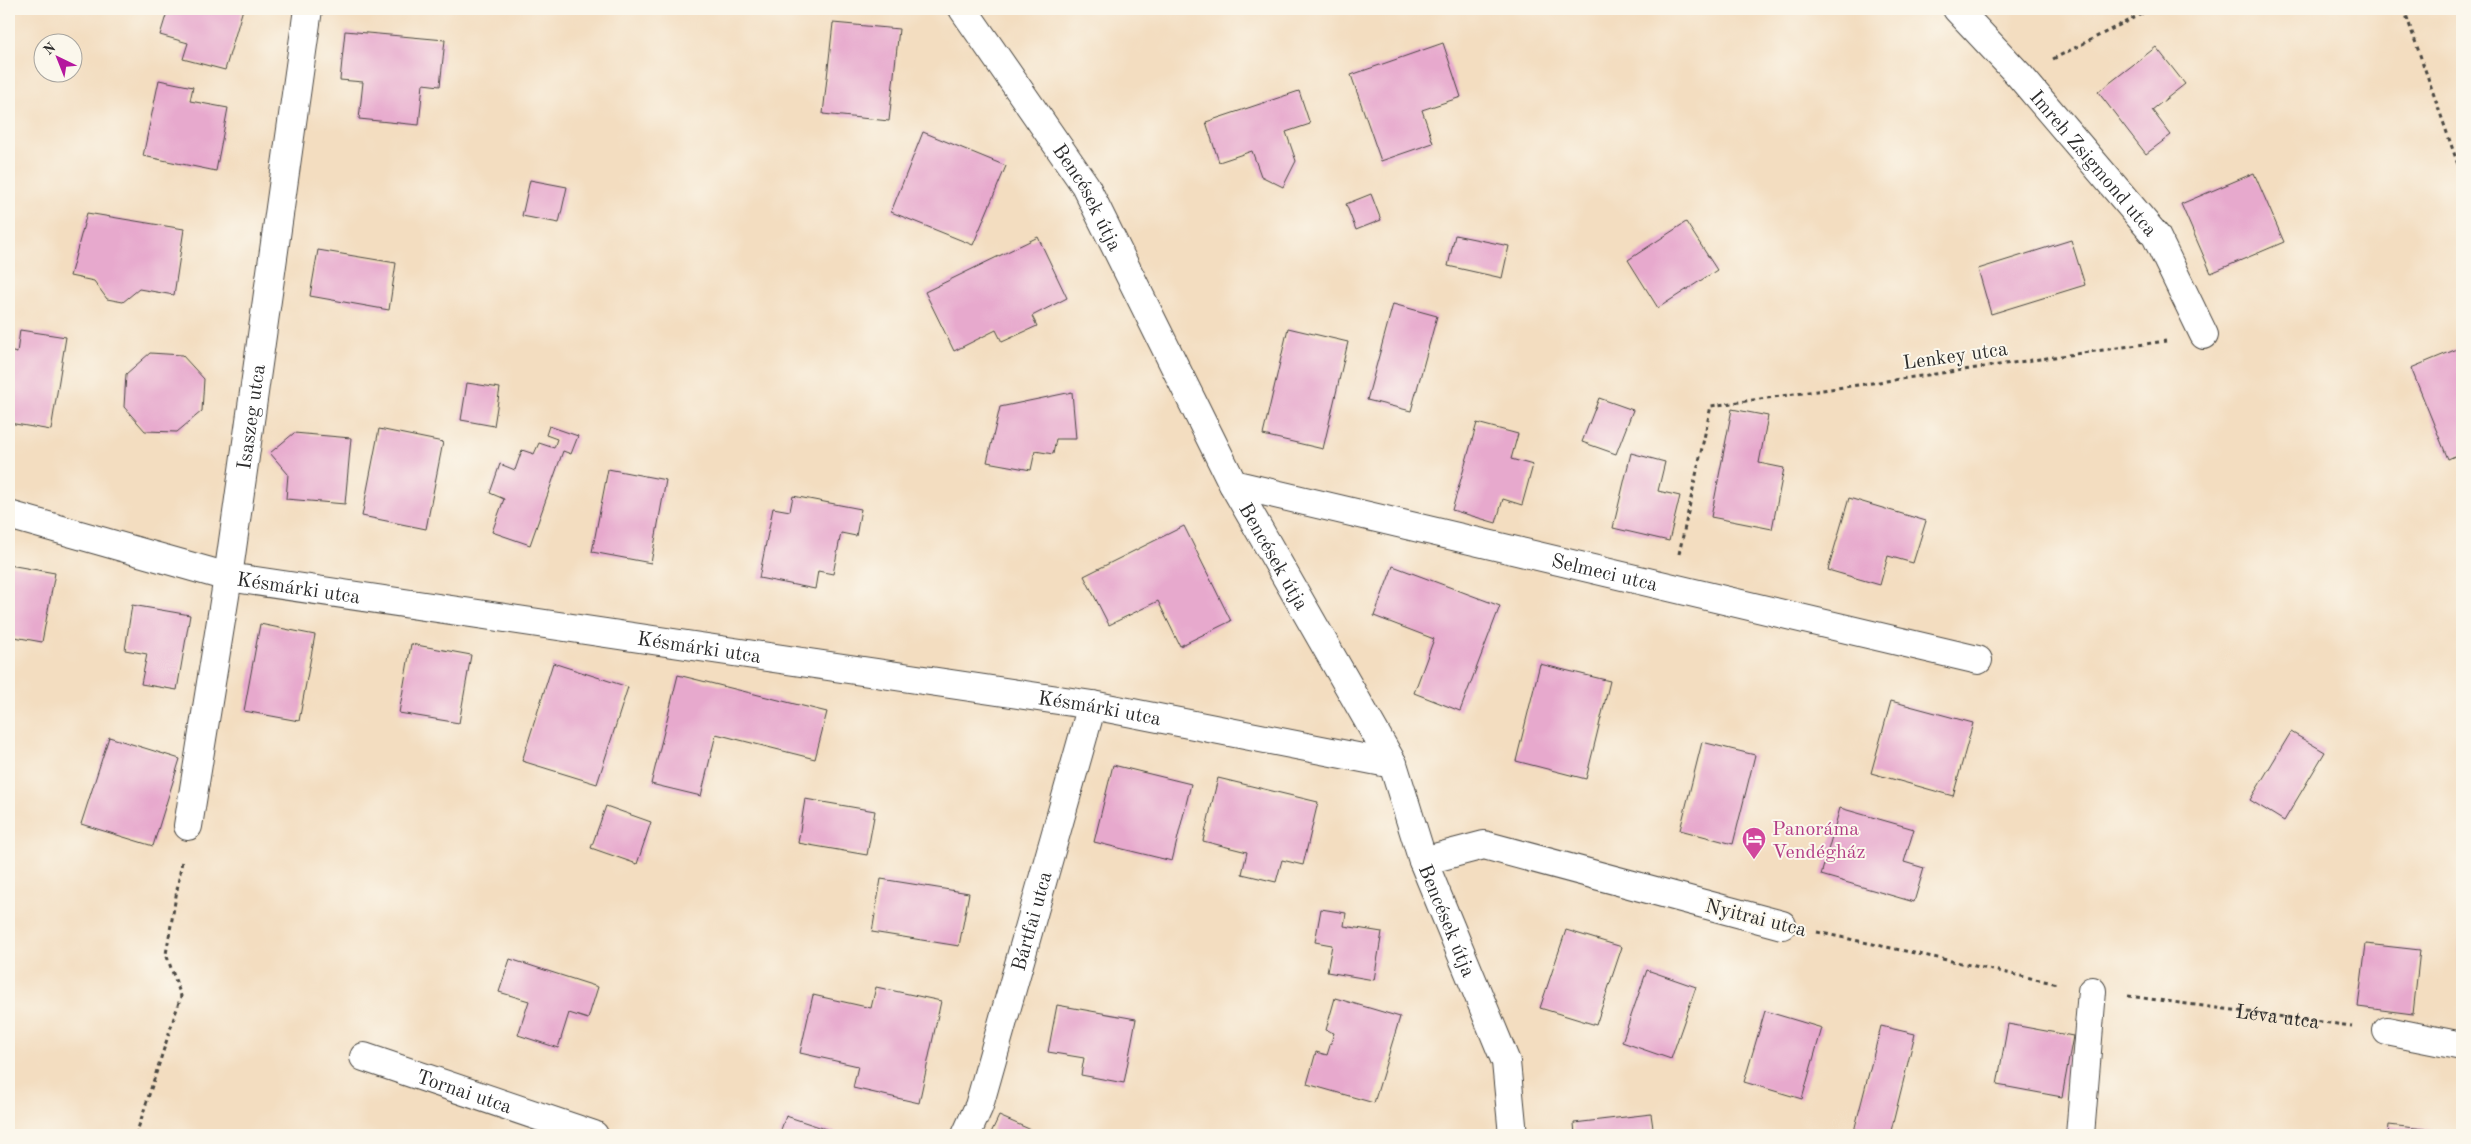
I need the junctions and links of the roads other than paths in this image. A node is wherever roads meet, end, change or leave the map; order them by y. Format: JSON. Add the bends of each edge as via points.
{"nodes":[{"id":1,"x":308,"y":9,"type":"edge"},
{"id":2,"x":963,"y":9,"type":"edge"},
{"id":3,"x":1957,"y":9,"type":"edge"},
{"id":4,"x":2204,"y":335,"type":"road end"},
{"id":5,"x":1233,"y":484,"type":"junction"},
{"id":6,"x":9,"y":515,"type":"edge"},
{"id":7,"x":228,"y":577,"type":"junction"},
{"id":8,"x":1978,"y":660,"type":"dead end"},
{"id":9,"x":1092,"y":705,"type":"junction"},
{"id":10,"x":1393,"y":764,"type":"junction"},
{"id":11,"x":188,"y":826,"type":"road end"},
{"id":12,"x":1423,"y":861,"type":"junction"},
{"id":13,"x":1782,"y":925,"type":"road end"},
{"id":14,"x":2092,"y":991,"type":"road end"},
{"id":15,"x":2387,"y":1031,"type":"road end"},
{"id":16,"x":2462,"y":1046,"type":"edge"},
{"id":17,"x":364,"y":1057,"type":"dead end"},
{"id":18,"x":594,"y":1135,"type":"edge"},
{"id":19,"x":966,"y":1135,"type":"edge"},
{"id":20,"x":1513,"y":1135,"type":"edge"},
{"id":21,"x":2080,"y":1135,"type":"edge"}],
"edges":[{"from":1,"to":7,"type":"street","name":"Isaszeg utca"},
{"from":2,"to":5,"type":"street","name":"Bencések útja","via":[[1086,185]]},
{"from":3,"to":4,"type":"street","name":"Imreh Zsigmond utca","via":[[2020,76],[2156,236]]},
{"from":5,"to":8,"type":"street","name":"Selmeci utca"},
{"from":5,"to":10,"type":"street","name":"Bencések útja"},
{"from":6,"to":7,"type":"street","name":"Késmárki utca"},
{"from":7,"to":9,"type":"street","name":"Késmárki utca"},
{"from":7,"to":11,"type":"street","name":"Isaszeg utca"},
{"from":9,"to":10,"type":"street","name":"Késmárki utca"},
{"from":9,"to":19,"type":"street","name":"Bártfai utca","via":[[978,1106]]},
{"from":10,"to":12,"type":"street","name":"Bencések útja"},
{"from":12,"to":13,"type":"street","name":"Nyitrai utca","via":[[1484,845]]},
{"from":12,"to":20,"type":"street","name":"Bencések útja","via":[[1506,1062]]},
{"from":14,"to":21,"type":"street"},
{"from":15,"to":16,"type":"street"},
{"from":17,"to":18,"type":"street","name":"Tornai utca"}]}
